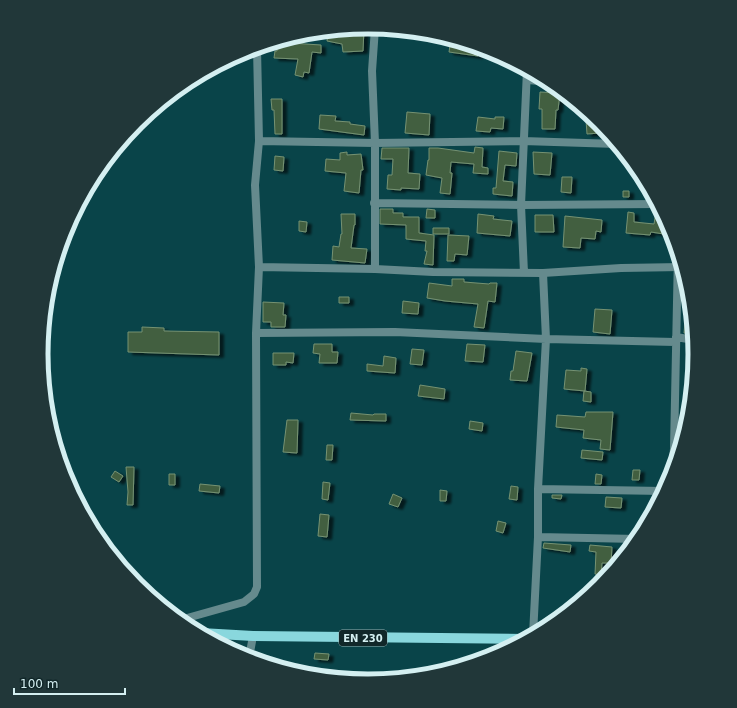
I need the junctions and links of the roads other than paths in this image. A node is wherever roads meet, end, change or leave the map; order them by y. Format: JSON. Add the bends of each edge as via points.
{"nodes":[{"id":1,"x":375,"y":34,"type":"edge"},
{"id":2,"x":257,"y":54,"type":"edge"},
{"id":3,"x":528,"y":80,"type":"joint"},
{"id":4,"x":534,"y":81,"type":"edge"},
{"id":5,"x":259,"y":141,"type":"junction"},
{"id":6,"x":523,"y":141,"type":"junction"},
{"id":7,"x":375,"y":143,"type":"junction"},
{"id":8,"x":610,"y":144,"type":"edge"},
{"id":9,"x":374,"y":203,"type":"junction"},
{"id":10,"x":651,"y":204,"type":"edge"},
{"id":11,"x":522,"y":205,"type":"junction"},
{"id":12,"x":259,"y":267,"type":"junction"},
{"id":13,"x":677,"y":267,"type":"edge"},
{"id":14,"x":375,"y":269,"type":"junction"},
{"id":15,"x":524,"y":273,"type":"junction"},
{"id":16,"x":543,"y":273,"type":"junction"},
{"id":17,"x":679,"y":278,"type":"edge"},
{"id":18,"x":256,"y":333,"type":"junction"},
{"id":19,"x":546,"y":340,"type":"junction"},
{"id":20,"x":676,"y":340,"type":"junction"},
{"id":21,"x":688,"y":340,"type":"edge"},
{"id":22,"x":677,"y":441,"type":"edge"},
{"id":23,"x":538,"y":489,"type":"junction"},
{"id":24,"x":657,"y":492,"type":"edge"},
{"id":25,"x":538,"y":537,"type":"junction"},
{"id":26,"x":630,"y":539,"type":"edge"},
{"id":27,"x":188,"y":618,"type":"edge"},
{"id":28,"x":533,"y":628,"type":"edge"},
{"id":29,"x":213,"y":634,"type":"edge"},
{"id":30,"x":253,"y":636,"type":"junction"},
{"id":31,"x":512,"y":640,"type":"edge"},
{"id":32,"x":250,"y":651,"type":"edge"}],
"edges":[{"from":1,"to":7,"type":"street","via":[[372,72]]},
{"from":2,"to":5,"type":"street"},
{"from":3,"to":4,"type":"street"},
{"from":3,"to":6,"type":"street"},
{"from":5,"to":7,"type":"street"},
{"from":5,"to":12,"type":"street","via":[[256,185]]},
{"from":6,"to":7,"type":"street"},
{"from":6,"to":8,"type":"street"},
{"from":6,"to":11,"type":"street"},
{"from":7,"to":9,"type":"street"},
{"from":9,"to":11,"type":"street"},
{"from":9,"to":14,"type":"street"},
{"from":10,"to":11,"type":"street"},
{"from":11,"to":15,"type":"street"},
{"from":12,"to":14,"type":"street"},
{"from":12,"to":18,"type":"street"},
{"from":13,"to":16,"type":"street"},
{"from":14,"to":15,"type":"street"},
{"from":15,"to":16,"type":"street"},
{"from":16,"to":19,"type":"street"},
{"from":17,"to":20,"type":"street"},
{"from":18,"to":19,"type":"street","via":[[395,332]]},
{"from":18,"to":27,"type":"street","via":[[257,587],[254,594],[244,602]]},
{"from":19,"to":20,"type":"street"},
{"from":19,"to":23,"type":"street"},
{"from":20,"to":21,"type":"street"},
{"from":20,"to":22,"type":"street"},
{"from":23,"to":24,"type":"street"},
{"from":23,"to":25,"type":"street"},
{"from":25,"to":26,"type":"street"},
{"from":25,"to":28,"type":"street"},
{"from":29,"to":30,"type":"main road","number":"EN 230"},
{"from":30,"to":31,"type":"main road","number":"EN 230"},
{"from":30,"to":32,"type":"street"}]}
